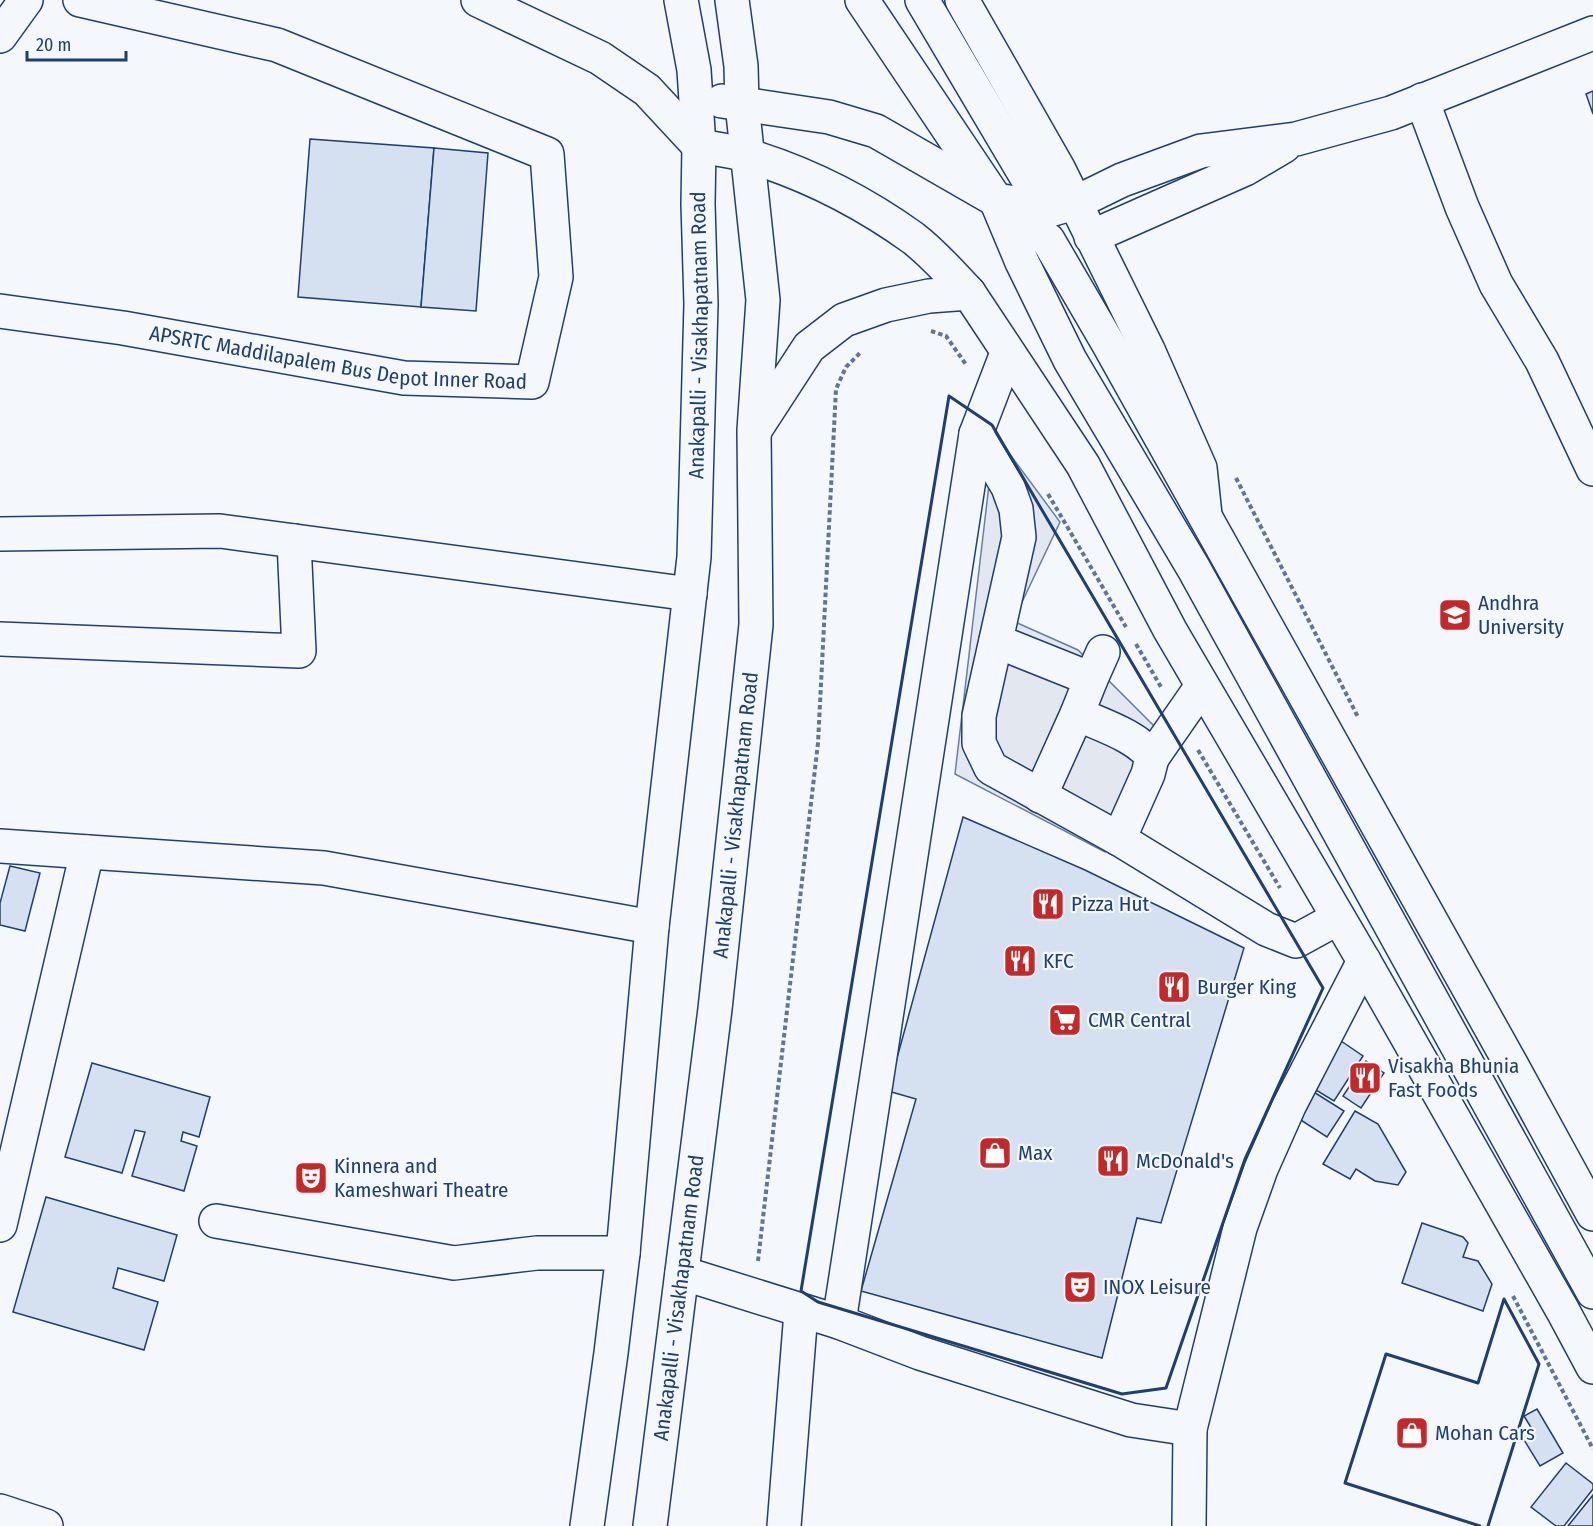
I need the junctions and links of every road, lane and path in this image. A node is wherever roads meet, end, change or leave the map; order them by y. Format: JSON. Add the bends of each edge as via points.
{"nodes":[{"id":1,"x":26,"y":0,"type":"edge"},
{"id":2,"x":80,"y":0,"type":"edge"},
{"id":3,"x":478,"y":0,"type":"edge"},
{"id":4,"x":681,"y":0,"type":"edge"},
{"id":5,"x":732,"y":0,"type":"edge"},
{"id":6,"x":862,"y":0,"type":"edge"},
{"id":7,"x":922,"y":0,"type":"edge"},
{"id":8,"x":962,"y":0,"type":"edge"},
{"id":9,"x":1593,"y":33,"type":"edge"},
{"id":10,"x":0,"y":36,"type":"edge"},
{"id":11,"x":647,"y":90,"type":"junction"},
{"id":12,"x":695,"y":97,"type":"junction"},
{"id":13,"x":1422,"y":100,"type":"junction"},
{"id":14,"x":742,"y":104,"type":"junction"},
{"id":15,"x":1296,"y":139,"type":"junction"},
{"id":16,"x":699,"y":146,"type":"junction"},
{"id":17,"x":748,"y":155,"type":"junction"},
{"id":18,"x":996,"y":200,"type":"junction"},
{"id":19,"x":1064,"y":206,"type":"junction"},
{"id":20,"x":1091,"y":237,"type":"junction"},
{"id":21,"x":969,"y":293,"type":"junction"},
{"id":22,"x":0,"y":310,"type":"edge"},
{"id":23,"x":1007,"y":353,"type":"junction"},
{"id":24,"x":754,"y":430,"type":"junction"},
{"id":25,"x":976,"y":434,"type":"junction"},
{"id":26,"x":1593,"y":469,"type":"edge"},
{"id":27,"x":1235,"y":476,"type":"dead end"},
{"id":28,"x":1205,"y":515,"type":"junction"},
{"id":29,"x":0,"y":534,"type":"edge"},
{"id":30,"x":294,"y":541,"type":"junction"},
{"id":31,"x":690,"y":594,"type":"junction"},
{"id":32,"x":0,"y":639,"type":"edge"},
{"id":33,"x":996,"y":641,"type":"junction"},
{"id":34,"x":1202,"y":686,"type":"junction"},
{"id":35,"x":1077,"y":714,"type":"junction"},
{"id":36,"x":1359,"y":719,"type":"dead end"},
{"id":37,"x":1152,"y":758,"type":"junction"},
{"id":38,"x":1040,"y":796,"type":"junction"},
{"id":39,"x":1119,"y":839,"type":"junction"},
{"id":40,"x":0,"y":846,"type":"edge"},
{"id":41,"x":87,"y":852,"type":"junction"},
{"id":42,"x":1338,"y":918,"type":"junction"},
{"id":43,"x":652,"y":927,"type":"junction"},
{"id":44,"x":1364,"y":961,"type":"junction"},
{"id":45,"x":1593,"y":1214,"type":"edge"},
{"id":46,"x":216,"y":1221,"type":"dead end"},
{"id":47,"x":0,"y":1225,"type":"edge"},
{"id":48,"x":622,"y":1253,"type":"junction"},
{"id":49,"x":682,"y":1273,"type":"junction"},
{"id":50,"x":1593,"y":1292,"type":"edge"},
{"id":51,"x":801,"y":1312,"type":"junction"},
{"id":52,"x":839,"y":1322,"type":"junction"},
{"id":53,"x":1593,"y":1367,"type":"edge"},
{"id":54,"x":1190,"y":1429,"type":"junction"},
{"id":55,"x":0,"y":1511,"type":"edge"},
{"id":56,"x":46,"y":1526,"type":"edge"},
{"id":57,"x":587,"y":1526,"type":"edge"},
{"id":58,"x":650,"y":1526,"type":"edge"},
{"id":59,"x":784,"y":1526,"type":"edge"},
{"id":60,"x":1189,"y":1526,"type":"edge"}],
"edges":[{"from":1,"to":10,"type":"main road"},
{"from":2,"to":22,"type":"main road","name":"APSRTC Maddilapalem Bus Depot Inner Road","via":[[277,45],[547,154],[556,277],[532,382],[404,378]]},
{"from":3,"to":11,"type":"main road","via":[[600,57]]},
{"from":4,"to":12,"type":"main road","name":"Anakapalli - Visakhapatnam Road"},
{"from":5,"to":14,"type":"main road","name":"Anakapalli - Visakhapatnam Road"},
{"from":6,"to":18,"type":"main road"},
{"from":7,"to":19,"type":"main road","via":[[1032,186]]},
{"from":8,"to":19,"type":"main road","via":[[1059,170]]},
{"from":9,"to":13,"type":"main road"},
{"from":11,"to":12,"type":"main road"},
{"from":11,"to":16,"type":"main road"},
{"from":12,"to":14,"type":"main road"},
{"from":12,"to":16,"type":"main road","name":"Anakapalli - Visakhapatnam Road"},
{"from":13,"to":15,"type":"main road"},
{"from":13,"to":26,"type":"main road","via":[[1496,284],[1542,361]]},
{"from":14,"to":17,"type":"main road","name":"Anakapalli - Visakhapatnam Road"},
{"from":14,"to":18,"type":"main road","via":[[829,117],[876,131]]},
{"from":15,"to":19,"type":"main road","via":[[1201,151]]},
{"from":15,"to":20,"type":"main road","via":[[1245,169]]},
{"from":16,"to":17,"type":"main road"},
{"from":16,"to":31,"type":"main road","name":"Anakapalli - Visakhapatnam Road","via":[[701,304]]},
{"from":17,"to":21,"type":"main road","via":[[857,201],[914,239]]},
{"from":17,"to":24,"type":"main road","name":"Anakapalli - Visakhapatnam Road","via":[[763,300]]},
{"from":18,"to":19,"type":"main road"},
{"from":18,"to":28,"type":"main road","via":[[1048,240]]},
{"from":18,"to":50,"type":"main road","via":[[1070,360],[1200,580]]},
{"from":19,"to":20,"type":"main road"},
{"from":20,"to":28,"type":"main road","via":[[1148,350],[1200,468]]},
{"from":21,"to":23,"type":"main road"},
{"from":21,"to":24,"type":"main road","via":[[886,305],[843,320],[809,347]]},
{"from":23,"to":25,"type":"main road"},
{"from":23,"to":34,"type":"main road","via":[[1083,465]]},
{"from":24,"to":49,"type":"main road","name":"Anakapalli - Visakhapatnam Road","via":[[756,625]]},
{"from":25,"to":33,"type":"main road","via":[[1008,487],[1016,509],[1019,537]]},
{"from":25,"to":52,"type":"main road"},
{"from":27,"to":36,"type":"path"},
{"from":28,"to":45,"type":"main road"},
{"from":29,"to":30,"type":"main road","via":[[220,531]]},
{"from":30,"to":31,"type":"main road"},
{"from":30,"to":32,"type":"main road","via":[[299,651]]},
{"from":31,"to":43,"type":"main road","name":"Anakapalli - Visakhapatnam Road"},
{"from":33,"to":35,"type":"main road","via":[[1097,666]]},
{"from":33,"to":38,"type":"main road","via":[[979,716],[979,743],[991,768]]},
{"from":34,"to":37,"type":"main road"},
{"from":34,"to":42,"type":"main road"},
{"from":35,"to":37,"type":"main road","via":[[1131,739],[1147,749]]},
{"from":35,"to":38,"type":"main road"},
{"from":37,"to":39,"type":"main road"},
{"from":38,"to":39,"type":"main road"},
{"from":39,"to":42,"type":"main road","via":[[1266,929],[1296,941]]},
{"from":40,"to":41,"type":"main road"},
{"from":41,"to":43,"type":"main road","via":[[324,868]]},
{"from":41,"to":47,"type":"main road"},
{"from":42,"to":44,"type":"main road"},
{"from":43,"to":48,"type":"main road","name":"Anakapalli - Visakhapatnam Road"},
{"from":44,"to":53,"type":"main road"},
{"from":44,"to":54,"type":"main road","via":[[1261,1168],[1240,1228]]},
{"from":46,"to":48,"type":"main road","via":[[454,1263],[537,1253]]},
{"from":48,"to":57,"type":"main road","name":"Anakapalli - Visakhapatnam Road"},
{"from":49,"to":51,"type":"main road"},
{"from":49,"to":58,"type":"main road","name":"Anakapalli - Visakhapatnam Road"},
{"from":51,"to":52,"type":"main road"},
{"from":51,"to":59,"type":"main road"},
{"from":52,"to":54,"type":"main road","via":[[920,1353],[1131,1419]]},
{"from":54,"to":60,"type":"main road"},
{"from":55,"to":56,"type":"main road"}]}
